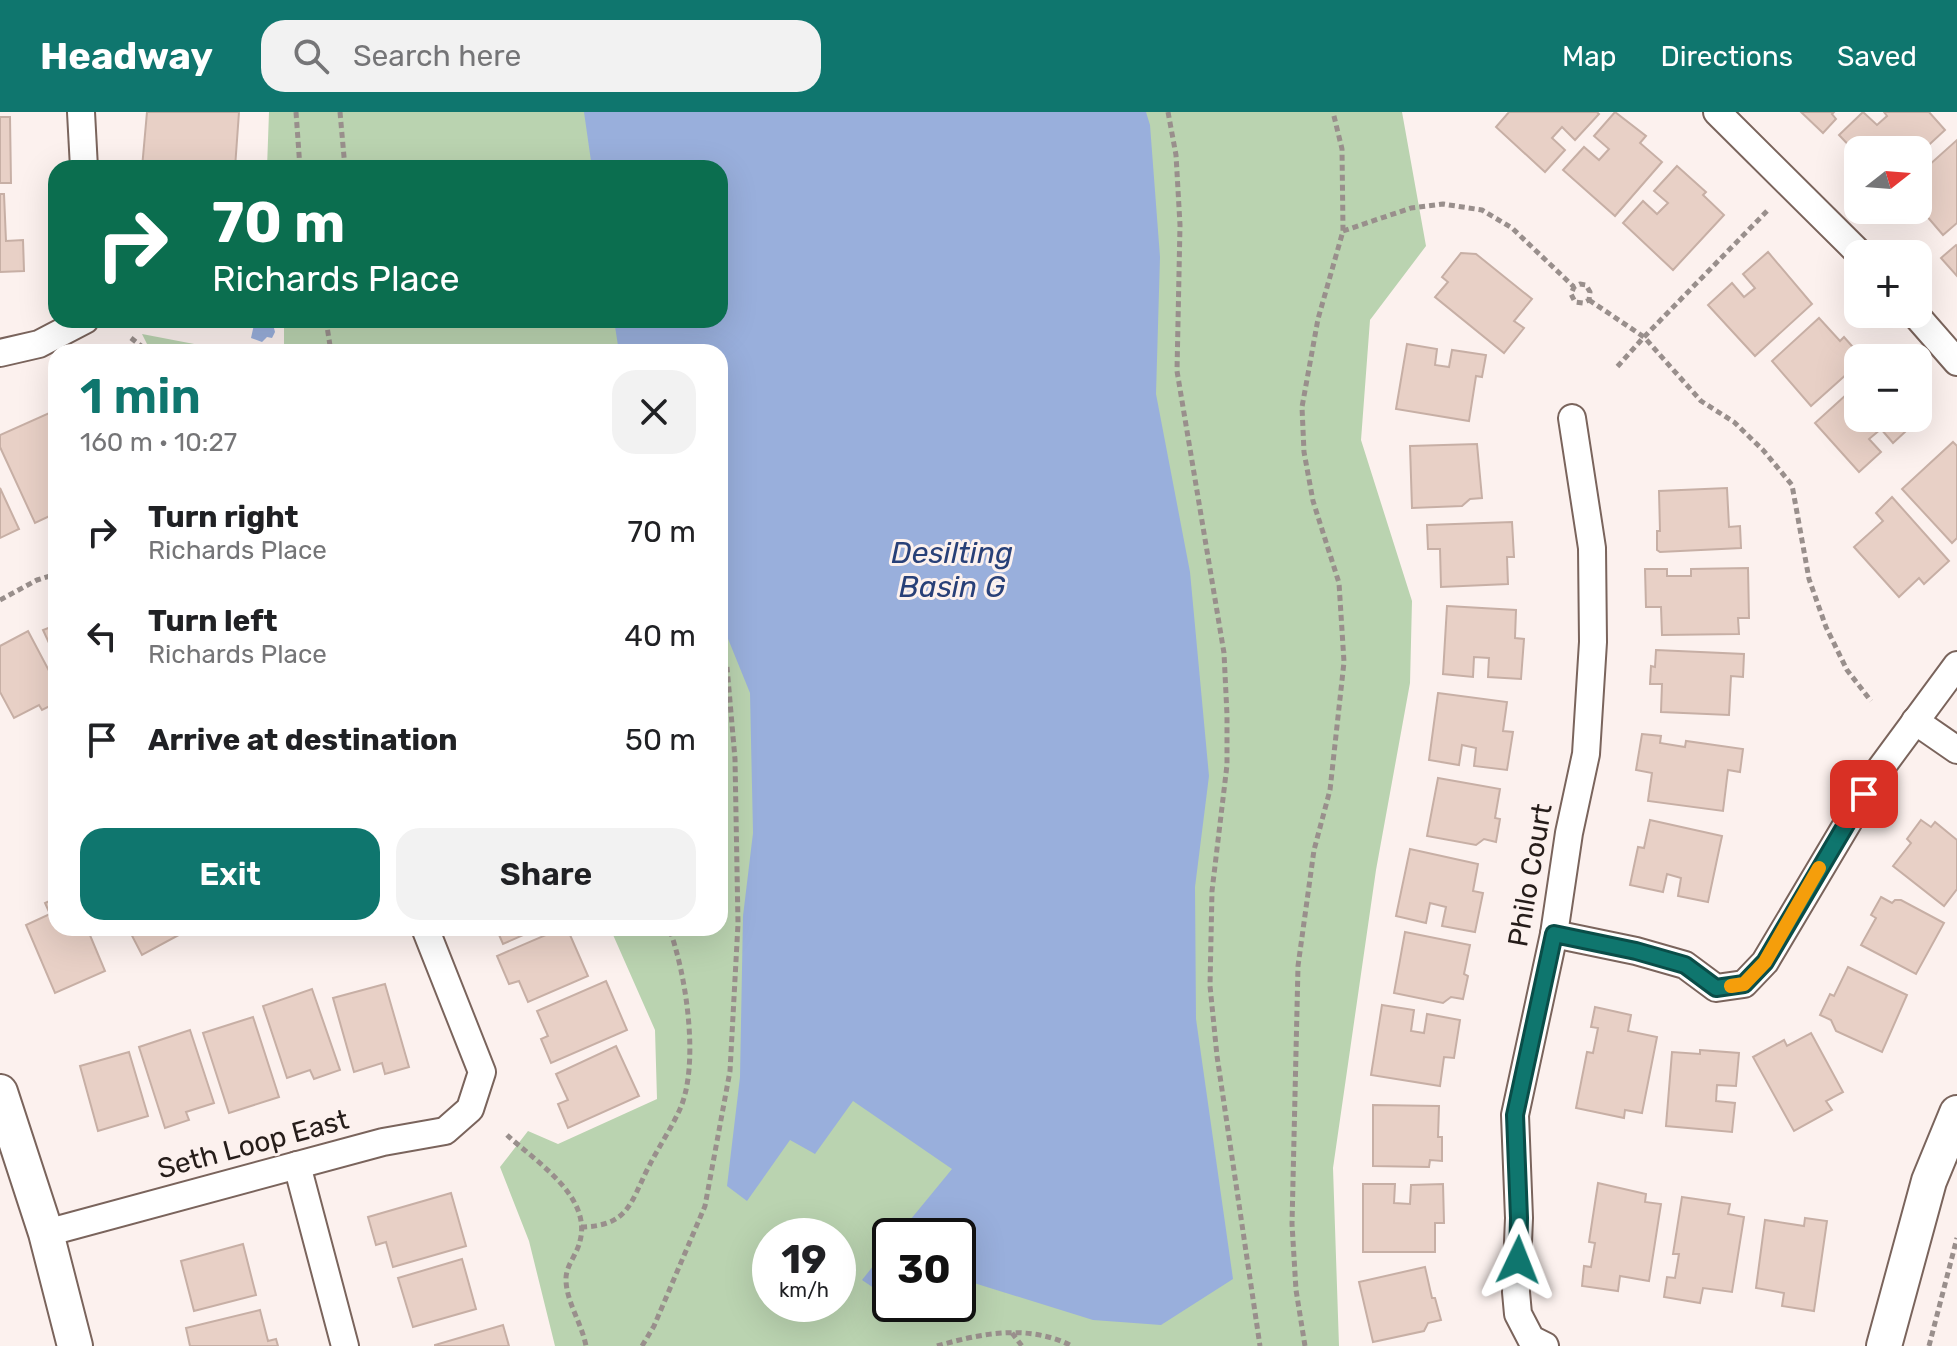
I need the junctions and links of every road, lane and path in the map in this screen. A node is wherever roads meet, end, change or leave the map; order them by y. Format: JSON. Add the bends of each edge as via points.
{"nodes":[{"id":1,"x":81,"y":112,"type":"edge"},
{"id":2,"x":296,"y":112,"type":"edge"},
{"id":3,"x":340,"y":112,"type":"edge"},
{"id":4,"x":1168,"y":112,"type":"edge"},
{"id":5,"x":1333,"y":112,"type":"edge"},
{"id":6,"x":1717,"y":112,"type":"edge"},
{"id":7,"x":84,"y":160,"type":"edge"},
{"id":8,"x":299,"y":160,"type":"edge"},
{"id":9,"x":344,"y":160,"type":"edge"},
{"id":10,"x":1767,"y":211,"type":"dead end"},
{"id":11,"x":1343,"y":231,"type":"junction"},
{"id":12,"x":1846,"y":240,"type":"edge"},
{"id":13,"x":1574,"y":287,"type":"junction"},
{"id":14,"x":1589,"y":300,"type":"junction"},
{"id":15,"x":70,"y":328,"type":"edge"},
{"id":16,"x":1927,"y":328,"type":"edge"},
{"id":17,"x":1644,"y":337,"type":"junction"},
{"id":18,"x":131,"y":338,"type":"dead end"},
{"id":19,"x":139,"y":344,"type":"edge"},
{"id":20,"x":0,"y":353,"type":"edge"},
{"id":21,"x":1957,"y":362,"type":"edge"},
{"id":22,"x":1617,"y":367,"type":"dead end"},
{"id":23,"x":1572,"y":418,"type":"dead end"},
{"id":24,"x":48,"y":577,"type":"edge"},
{"id":25,"x":0,"y":600,"type":"edge"},
{"id":26,"x":1957,"y":665,"type":"edge"},
{"id":27,"x":728,"y":678,"type":"edge"},
{"id":28,"x":1871,"y":701,"type":"dead end"},
{"id":29,"x":1915,"y":721,"type":"junction"},
{"id":30,"x":1957,"y":750,"type":"edge"},
{"id":31,"x":1554,"y":934,"type":"junction"},
{"id":32,"x":428,"y":936,"type":"edge"},
{"id":33,"x":672,"y":936,"type":"edge"},
{"id":34,"x":0,"y":1092,"type":"edge"},
{"id":35,"x":1957,"y":1113,"type":"edge"},
{"id":36,"x":507,"y":1135,"type":"dead end"},
{"id":37,"x":297,"y":1165,"type":"junction"},
{"id":38,"x":581,"y":1227,"type":"junction"},
{"id":39,"x":46,"y":1233,"type":"junction"},
{"id":40,"x":1957,"y":1238,"type":"edge"},
{"id":41,"x":1011,"y":1332,"type":"junction"},
{"id":42,"x":1538,"y":1342,"type":"edge"},
{"id":43,"x":75,"y":1346,"type":"edge"},
{"id":44,"x":345,"y":1346,"type":"edge"},
{"id":45,"x":586,"y":1346,"type":"edge"},
{"id":46,"x":642,"y":1346,"type":"edge"},
{"id":47,"x":937,"y":1346,"type":"edge"},
{"id":48,"x":1022,"y":1346,"type":"edge"},
{"id":49,"x":1072,"y":1346,"type":"edge"},
{"id":50,"x":1260,"y":1346,"type":"edge"},
{"id":51,"x":1305,"y":1346,"type":"edge"},
{"id":52,"x":1884,"y":1346,"type":"edge"},
{"id":53,"x":1929,"y":1346,"type":"edge"}],
"edges":[{"from":1,"to":7,"type":"street"},
{"from":2,"to":8,"type":"path"},
{"from":3,"to":9,"type":"path"},
{"from":4,"to":50,"type":"path","via":[[1180,225],[1177,371],[1224,653],[1227,765],[1212,891],[1210,986]]},
{"from":5,"to":11,"type":"path","via":[[1342,149]]},
{"from":6,"to":12,"type":"street"},
{"from":10,"to":17,"type":"path"},
{"from":11,"to":13,"type":"path","via":[[1411,208],[1443,204],[1482,210],[1512,228]]},
{"from":11,"to":51,"type":"path","via":[[1318,319],[1302,407],[1313,501],[1339,583],[1344,662],[1330,790],[1314,850],[1298,966],[1292,1224]]},
{"from":13,"to":14,"type":"path","via":[[1586,285]]},
{"from":13,"to":14,"type":"path","via":[[1575,302]]},
{"from":14,"to":17,"type":"path"},
{"from":15,"to":20,"type":"street","via":[[39,344]]},
{"from":16,"to":21,"type":"street"},
{"from":17,"to":22,"type":"path"},
{"from":17,"to":28,"type":"path","via":[[1701,401],[1734,422],[1792,485],[1809,579],[1826,627],[1847,670]]},
{"from":18,"to":19,"type":"path"},
{"from":23,"to":31,"type":"street","name":"Philo Court","via":[[1592,548],[1593,642],[1586,754]]},
{"from":24,"to":25,"type":"path"},
{"from":26,"to":29,"type":"street"},
{"from":27,"to":46,"type":"path","via":[[738,924],[730,1071],[705,1206]]},
{"from":29,"to":30,"type":"street"},
{"from":29,"to":31,"type":"street","via":[[1878,772],[1765,962],[1744,984],[1716,988],[1685,965]]},
{"from":31,"to":42,"type":"street","name":"Philo Court","via":[[1515,1115],[1518,1314]]},
{"from":32,"to":37,"type":"street","name":"Seth Loop East","via":[[482,1072],[470,1109],[445,1131]]},
{"from":33,"to":38,"type":"path","via":[[686,1000],[687,1087],[624,1214],[600,1226]]},
{"from":34,"to":39,"type":"street"},
{"from":35,"to":52,"type":"street","via":[[1929,1181]]},
{"from":36,"to":38,"type":"path","via":[[562,1182]]},
{"from":37,"to":39,"type":"street","name":"Seth Loop East"},
{"from":37,"to":44,"type":"street"},
{"from":38,"to":45,"type":"path","via":[[566,1282]]},
{"from":39,"to":43,"type":"street"},
{"from":40,"to":53,"type":"path"},
{"from":41,"to":47,"type":"path"},
{"from":41,"to":48,"type":"path"},
{"from":41,"to":49,"type":"path","via":[[1054,1337]]}]}
